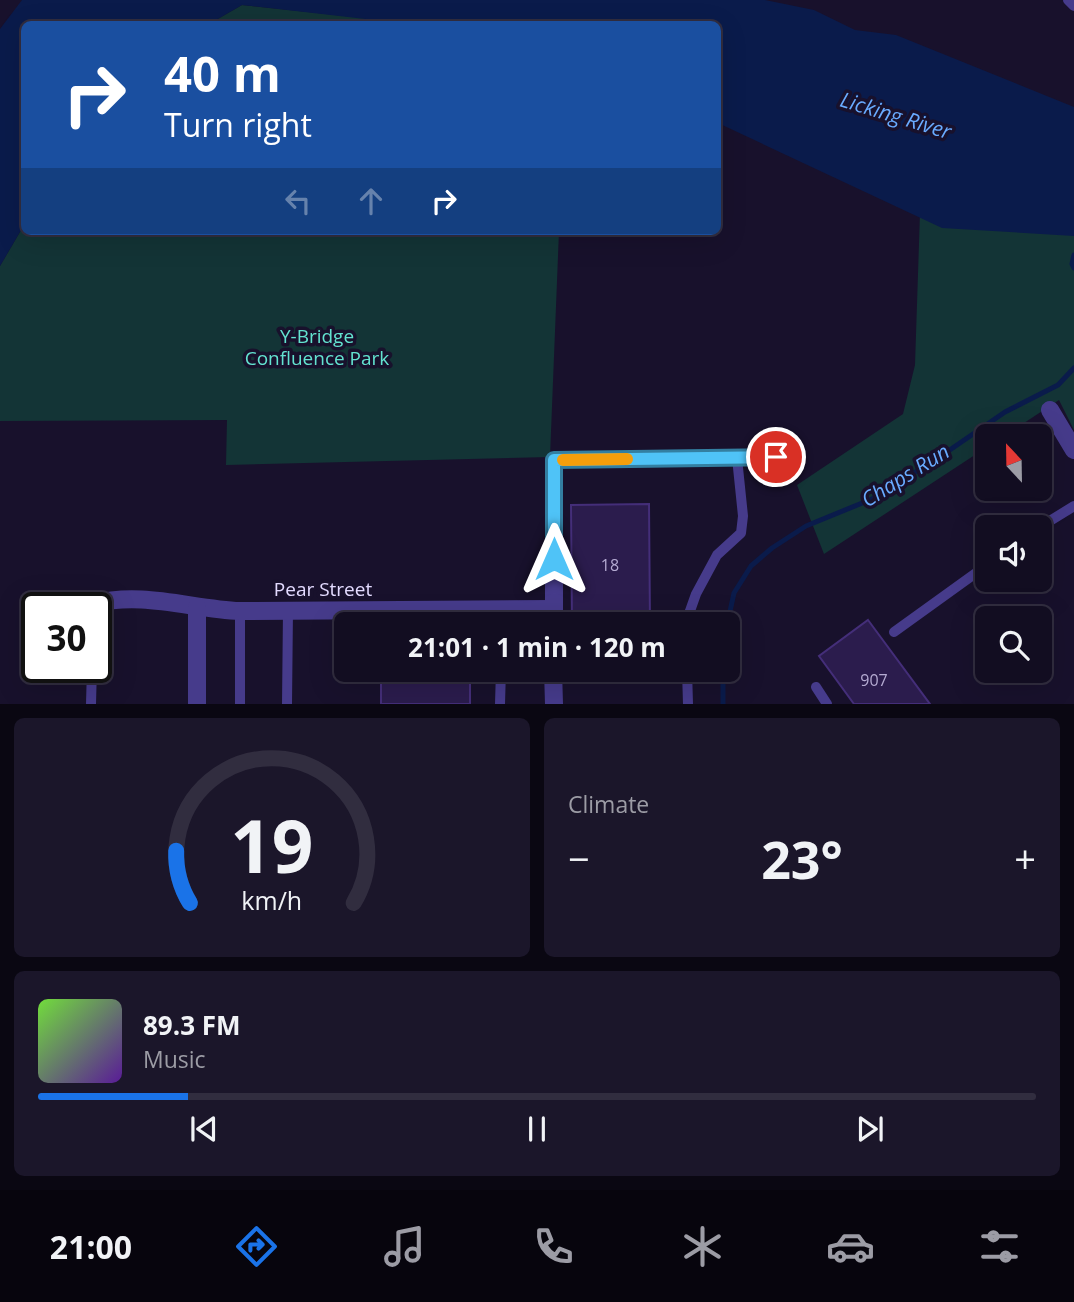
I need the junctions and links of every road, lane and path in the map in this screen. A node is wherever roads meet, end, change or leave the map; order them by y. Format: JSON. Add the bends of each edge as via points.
{"nodes":[{"id":1,"x":1068,"y":0,"type":"edge"},
{"id":2,"x":1074,"y":6,"type":"edge"},
{"id":3,"x":1050,"y":410,"type":"dead end"},
{"id":4,"x":1074,"y":450,"type":"edge"},
{"id":5,"x":776,"y":457,"type":"dead end"},
{"id":6,"x":737,"y":458,"type":"junction"},
{"id":7,"x":554,"y":460,"type":"joint"},
{"id":8,"x":1074,"y":506,"type":"edge"},
{"id":9,"x":1052,"y":520,"type":"edge"},
{"id":10,"x":975,"y":574,"type":"edge"},
{"id":11,"x":112,"y":599,"type":"edge"},
{"id":12,"x":197,"y":607,"type":"junction"},
{"id":13,"x":288,"y":610,"type":"junction"},
{"id":14,"x":240,"y":611,"type":"junction"},
{"id":15,"x":343,"y":612,"type":"edge"},
{"id":16,"x":554,"y":612,"type":"edge"},
{"id":17,"x":690,"y":612,"type":"edge"},
{"id":18,"x":894,"y":632,"type":"dead end"},
{"id":19,"x":500,"y":682,"type":"edge"},
{"id":20,"x":553,"y":682,"type":"edge"},
{"id":21,"x":687,"y":682,"type":"edge"},
{"id":22,"x":92,"y":683,"type":"edge"},
{"id":23,"x":816,"y":687,"type":"dead end"},
{"id":24,"x":91,"y":704,"type":"edge"},
{"id":25,"x":197,"y":704,"type":"edge"},
{"id":26,"x":240,"y":704,"type":"edge"},
{"id":27,"x":286,"y":704,"type":"edge"},
{"id":28,"x":499,"y":704,"type":"edge"},
{"id":29,"x":554,"y":704,"type":"edge"},
{"id":30,"x":688,"y":704,"type":"edge"},
{"id":31,"x":827,"y":704,"type":"edge"}],
"edges":[{"from":1,"to":2,"type":"lane"},
{"from":3,"to":4,"type":"street"},
{"from":5,"to":6,"type":"lane"},
{"from":6,"to":7,"type":"lane"},
{"from":6,"to":17,"type":"lane","via":[[741,533],[717,555]]},
{"from":7,"to":16,"type":"street"},
{"from":8,"to":9,"type":"lane"},
{"from":10,"to":18,"type":"lane"},
{"from":11,"to":12,"type":"street","name":"Pear Street"},
{"from":12,"to":14,"type":"street","name":"Pear Street"},
{"from":12,"to":25,"type":"street"},
{"from":13,"to":14,"type":"street","name":"Pear Street"},
{"from":13,"to":15,"type":"street","name":"Pear Street"},
{"from":13,"to":27,"type":"lane"},
{"from":14,"to":26,"type":"lane"},
{"from":19,"to":28,"type":"lane"},
{"from":20,"to":29,"type":"street"},
{"from":21,"to":30,"type":"lane"},
{"from":22,"to":24,"type":"lane"},
{"from":23,"to":31,"type":"lane"}]}
